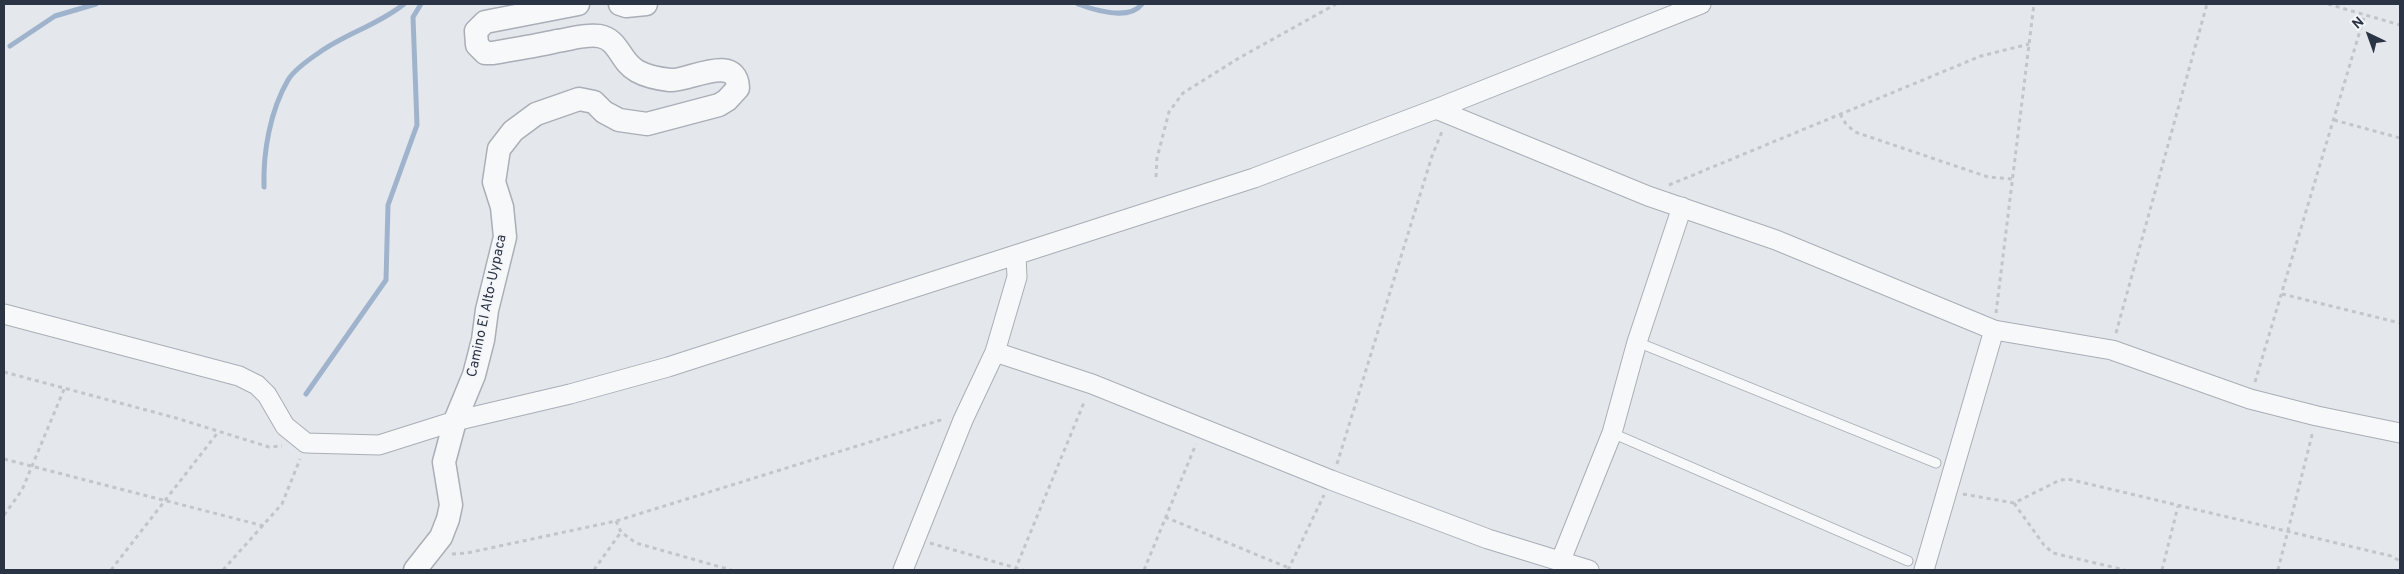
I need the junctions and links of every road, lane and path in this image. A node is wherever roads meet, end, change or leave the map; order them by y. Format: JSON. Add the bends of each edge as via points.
{"nodes":[{"id":1,"x":578,"y":4,"type":"edge"},
{"id":2,"x":620,"y":4,"type":"edge"},
{"id":3,"x":646,"y":4,"type":"edge"},
{"id":4,"x":1336,"y":4,"type":"edge"},
{"id":5,"x":1701,"y":4,"type":"edge"},
{"id":6,"x":2034,"y":4,"type":"edge"},
{"id":7,"x":2207,"y":4,"type":"edge"},
{"id":8,"x":2328,"y":4,"type":"edge"},
{"id":9,"x":2365,"y":14,"type":"junction"},
{"id":10,"x":2400,"y":25,"type":"edge"},
{"id":11,"x":1443,"y":112,"type":"junction"},
{"id":12,"x":1840,"y":114,"type":"junction"},
{"id":13,"x":2334,"y":120,"type":"junction"},
{"id":14,"x":2400,"y":138,"type":"edge"},
{"id":15,"x":1156,"y":178,"type":"dead end"},
{"id":16,"x":2013,"y":179,"type":"dead end"},
{"id":17,"x":1648,"y":196,"type":"junction"},
{"id":18,"x":1682,"y":207,"type":"junction"},
{"id":19,"x":1016,"y":256,"type":"junction"},
{"id":20,"x":2282,"y":294,"type":"junction"},
{"id":21,"x":4,"y":314,"type":"edge"},
{"id":22,"x":2400,"y":323,"type":"edge"},
{"id":23,"x":1994,"y":330,"type":"junction"},
{"id":24,"x":1637,"y":342,"type":"junction"},
{"id":25,"x":2112,"y":350,"type":"junction"},
{"id":26,"x":996,"y":352,"type":"junction"},
{"id":27,"x":4,"y":372,"type":"edge"},
{"id":28,"x":1092,"y":384,"type":"junction"},
{"id":29,"x":65,"y":387,"type":"junction"},
{"id":30,"x":2250,"y":399,"type":"junction"},
{"id":31,"x":2317,"y":416,"type":"junction"},
{"id":32,"x":963,"y":420,"type":"junction"},
{"id":33,"x":455,"y":421,"type":"junction"},
{"id":34,"x":1202,"y":428,"type":"junction"},
{"id":35,"x":219,"y":432,"type":"junction"},
{"id":36,"x":1612,"y":433,"type":"junction"},
{"id":37,"x":2400,"y":433,"type":"edge"},
{"id":38,"x":306,"y":443,"type":"junction"},
{"id":39,"x":4,"y":460,"type":"edge"},
{"id":40,"x":1936,"y":463,"type":"dead end"},
{"id":41,"x":32,"y":466,"type":"junction"},
{"id":42,"x":1332,"y":480,"type":"junction"},
{"id":43,"x":1948,"y":491,"type":"junction"},
{"id":44,"x":165,"y":501,"type":"junction"},
{"id":45,"x":2014,"y":503,"type":"junction"},
{"id":46,"x":2178,"y":506,"type":"junction"},
{"id":47,"x":4,"y":515,"type":"edge"},
{"id":48,"x":1165,"y":517,"type":"junction"},
{"id":49,"x":616,"y":521,"type":"junction"},
{"id":50,"x":264,"y":526,"type":"junction"},
{"id":51,"x":2286,"y":531,"type":"junction"},
{"id":52,"x":621,"y":532,"type":"junction"},
{"id":53,"x":915,"y":539,"type":"junction"},
{"id":54,"x":432,"y":549,"type":"junction"},
{"id":55,"x":1561,"y":560,"type":"junction"},
{"id":56,"x":2400,"y":561,"type":"edge"},
{"id":57,"x":1916,"y":566,"type":"edge"},
{"id":58,"x":1016,"y":569,"type":"edge"},
{"id":59,"x":1288,"y":569,"type":"edge"},
{"id":60,"x":111,"y":570,"type":"edge"},
{"id":61,"x":224,"y":570,"type":"edge"},
{"id":62,"x":415,"y":570,"type":"edge"},
{"id":63,"x":594,"y":570,"type":"edge"},
{"id":64,"x":731,"y":570,"type":"edge"},
{"id":65,"x":903,"y":570,"type":"edge"},
{"id":66,"x":1023,"y":570,"type":"edge"},
{"id":67,"x":1144,"y":570,"type":"edge"},
{"id":68,"x":1589,"y":570,"type":"edge"},
{"id":69,"x":2125,"y":570,"type":"edge"},
{"id":70,"x":2162,"y":570,"type":"edge"},
{"id":71,"x":2278,"y":570,"type":"edge"}],
"edges":[{"from":1,"to":33,"type":"street","name":"Camino El Alto-Uypaca","via":[[485,22],[476,31],[477,45],[490,53],[600,36],[613,41],[622,57],[636,71],[681,80],[720,69],[732,74],[738,88],[719,105],[647,124],[619,120],[594,102],[579,99],[536,114],[513,131],[499,149],[494,170],[506,237],[486,310],[474,374]]},
{"from":2,"to":3,"type":"street"},
{"from":4,"to":15,"type":"path","via":[[1183,93],[1169,112],[1157,158]]},
{"from":5,"to":11,"type":"street"},
{"from":6,"to":12,"type":"path","via":[[2029,44],[1981,56]]},
{"from":7,"to":25,"type":"path"},
{"from":8,"to":9,"type":"path"},
{"from":9,"to":10,"type":"path"},
{"from":9,"to":13,"type":"path"},
{"from":11,"to":17,"type":"street"},
{"from":11,"to":19,"type":"street"},
{"from":11,"to":42,"type":"path"},
{"from":12,"to":16,"type":"path","via":[[1855,132],[1988,177]]},
{"from":12,"to":17,"type":"path"},
{"from":13,"to":14,"type":"path"},
{"from":13,"to":20,"type":"path"},
{"from":17,"to":18,"type":"street"},
{"from":18,"to":23,"type":"street","via":[[1776,240]]},
{"from":18,"to":24,"type":"street"},
{"from":19,"to":26,"type":"street","via":[[1017,277]]},
{"from":19,"to":33,"type":"street","via":[[668,367],[561,397]]},
{"from":20,"to":22,"type":"path"},
{"from":20,"to":30,"type":"path"},
{"from":21,"to":38,"type":"street","via":[[240,376],[257,385],[285,426]]},
{"from":23,"to":25,"type":"street"},
{"from":23,"to":43,"type":"street"},
{"from":24,"to":36,"type":"street"},
{"from":24,"to":40,"type":"lane"},
{"from":25,"to":30,"type":"street"},
{"from":26,"to":28,"type":"street"},
{"from":26,"to":32,"type":"street"},
{"from":27,"to":29,"type":"path"},
{"from":28,"to":34,"type":"street"},
{"from":28,"to":58,"type":"path"},
{"from":29,"to":35,"type":"path"},
{"from":29,"to":41,"type":"path"},
{"from":30,"to":31,"type":"street"},
{"from":31,"to":37,"type":"street"},
{"from":31,"to":51,"type":"path"},
{"from":32,"to":49,"type":"path","via":[[947,418]]},
{"from":32,"to":53,"type":"street"},
{"from":33,"to":38,"type":"street","via":[[379,446]]},
{"from":33,"to":54,"type":"street","name":"Camino El Alto-Uypaca","via":[[444,462],[451,505],[441,537]]},
{"from":34,"to":42,"type":"street"},
{"from":34,"to":48,"type":"path"},
{"from":35,"to":38,"type":"path","via":[[269,447]]},
{"from":35,"to":44,"type":"path"},
{"from":36,"to":55,"type":"street"},
{"from":36,"to":57,"type":"lane"},
{"from":38,"to":50,"type":"path","via":[[282,504]]},
{"from":39,"to":41,"type":"path"},
{"from":41,"to":44,"type":"path"},
{"from":41,"to":47,"type":"path","via":[[22,490]]},
{"from":42,"to":55,"type":"street","via":[[1488,539]]},
{"from":42,"to":59,"type":"path"},
{"from":43,"to":45,"type":"path"},
{"from":43,"to":57,"type":"street"},
{"from":44,"to":50,"type":"path"},
{"from":44,"to":60,"type":"path"},
{"from":45,"to":46,"type":"path","via":[[2060,480],[2068,480]]},
{"from":45,"to":69,"type":"path","via":[[2053,553]]},
{"from":46,"to":51,"type":"path"},
{"from":46,"to":70,"type":"path"},
{"from":48,"to":59,"type":"path"},
{"from":48,"to":67,"type":"path"},
{"from":49,"to":52,"type":"path"},
{"from":49,"to":54,"type":"path","via":[[467,553],[444,553]]},
{"from":50,"to":61,"type":"path"},
{"from":51,"to":56,"type":"path","via":[[2391,556]]},
{"from":51,"to":71,"type":"path"},
{"from":52,"to":63,"type":"path"},
{"from":52,"to":64,"type":"path","via":[[636,543]]},
{"from":53,"to":58,"type":"path"},
{"from":53,"to":65,"type":"street"},
{"from":54,"to":62,"type":"street","name":"Camino El Alto-Uypaca"},
{"from":55,"to":68,"type":"street"},
{"from":58,"to":66,"type":"path"}]}
